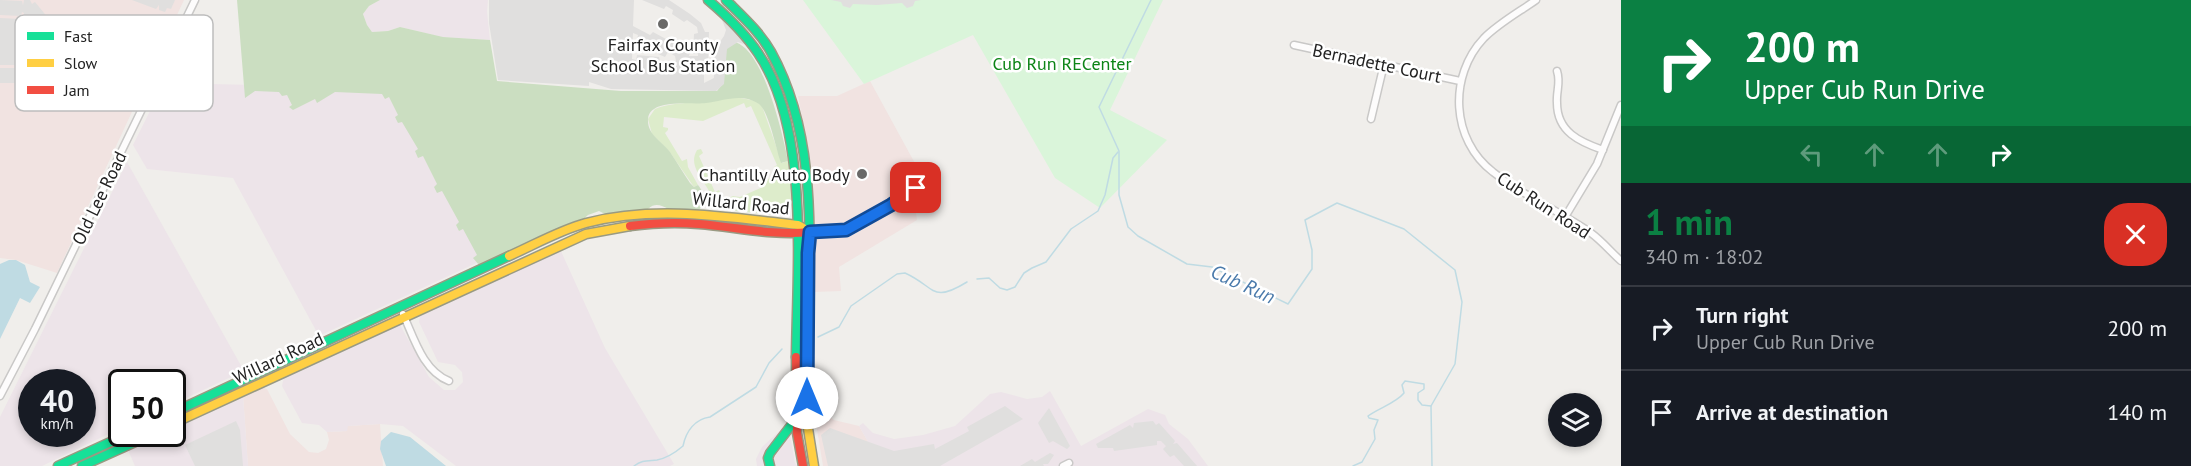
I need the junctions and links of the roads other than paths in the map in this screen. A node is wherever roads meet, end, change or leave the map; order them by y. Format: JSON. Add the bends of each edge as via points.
{"nodes":[{"id":1,"x":195,"y":0,"type":"edge"},
{"id":2,"x":708,"y":0,"type":"edge"},
{"id":3,"x":726,"y":0,"type":"edge"},
{"id":4,"x":1536,"y":0,"type":"edge"},
{"id":5,"x":188,"y":15,"type":"edge"},
{"id":6,"x":1294,"y":45,"type":"dead end"},
{"id":7,"x":1383,"y":64,"type":"junction"},
{"id":8,"x":1557,"y":71,"type":"dead end"},
{"id":9,"x":1460,"y":81,"type":"junction"},
{"id":10,"x":1621,"y":105,"type":"edge"},
{"id":11,"x":141,"y":111,"type":"edge"},
{"id":12,"x":1371,"y":119,"type":"dead end"},
{"id":13,"x":1603,"y":150,"type":"junction"},
{"id":14,"x":916,"y":188,"type":"dead end"},
{"id":15,"x":1565,"y":217,"type":"junction"},
{"id":16,"x":798,"y":230,"type":"junction"},
{"id":17,"x":810,"y":232,"type":"junction"},
{"id":18,"x":1621,"y":261,"type":"edge"},
{"id":19,"x":400,"y":308,"type":"junction"},
{"id":20,"x":405,"y":318,"type":"junction"},
{"id":21,"x":449,"y":381,"type":"dead end"},
{"id":22,"x":0,"y":396,"type":"edge"},
{"id":23,"x":186,"y":407,"type":"edge"},
{"id":24,"x":186,"y":418,"type":"edge"},
{"id":25,"x":796,"y":419,"type":"junction"},
{"id":26,"x":108,"y":443,"type":"edge"},
{"id":27,"x":124,"y":447,"type":"edge"},
{"id":28,"x":58,"y":466,"type":"edge"},
{"id":29,"x":82,"y":466,"type":"edge"},
{"id":30,"x":770,"y":466,"type":"edge"},
{"id":31,"x":803,"y":466,"type":"edge"},
{"id":32,"x":814,"y":466,"type":"edge"}],
"edges":[{"from":1,"to":5,"type":"street","name":"Old Lee Road"},
{"from":2,"to":16,"type":"main road","via":[[750,42],[779,95],[793,149]]},
{"from":3,"to":17,"type":"main road","via":[[770,51],[793,104],[808,173]]},
{"from":4,"to":9,"type":"street","name":"Cub Run Road","via":[[1483,40]]},
{"from":6,"to":7,"type":"street","name":"Bernadette Court"},
{"from":7,"to":9,"type":"street","name":"Bernadette Court"},
{"from":7,"to":12,"type":"street"},
{"from":8,"to":13,"type":"street","via":[[1558,112],[1564,126],[1580,141]]},
{"from":9,"to":15,"type":"street","name":"Cub Run Road","via":[[1462,125],[1480,159],[1502,179]]},
{"from":10,"to":13,"type":"street"},
{"from":11,"to":22,"type":"street","name":"Old Lee Road"},
{"from":13,"to":15,"type":"street"},
{"from":14,"to":17,"type":"street","via":[[846,230]]},
{"from":15,"to":18,"type":"street","name":"Cub Run Road"},
{"from":16,"to":17,"type":"main road","name":"Willard Road"},
{"from":16,"to":19,"type":"main road","name":"Willard Road","via":[[698,214],[609,218],[564,232]]},
{"from":16,"to":20,"type":"main road","name":"Willard Road","via":[[654,223],[610,228],[567,241]]},
{"from":16,"to":25,"type":"main road"},
{"from":17,"to":32,"type":"main road","via":[[807,422]]},
{"from":19,"to":20,"type":"street"},
{"from":19,"to":23,"type":"main road","name":"Willard Road"},
{"from":20,"to":21,"type":"street","via":[[427,364]]},
{"from":20,"to":24,"type":"main road","name":"Willard Road"},
{"from":25,"to":30,"type":"main road","via":[[770,453]]},
{"from":25,"to":31,"type":"main road"},
{"from":26,"to":28,"type":"main road"},
{"from":27,"to":29,"type":"main road"}]}
